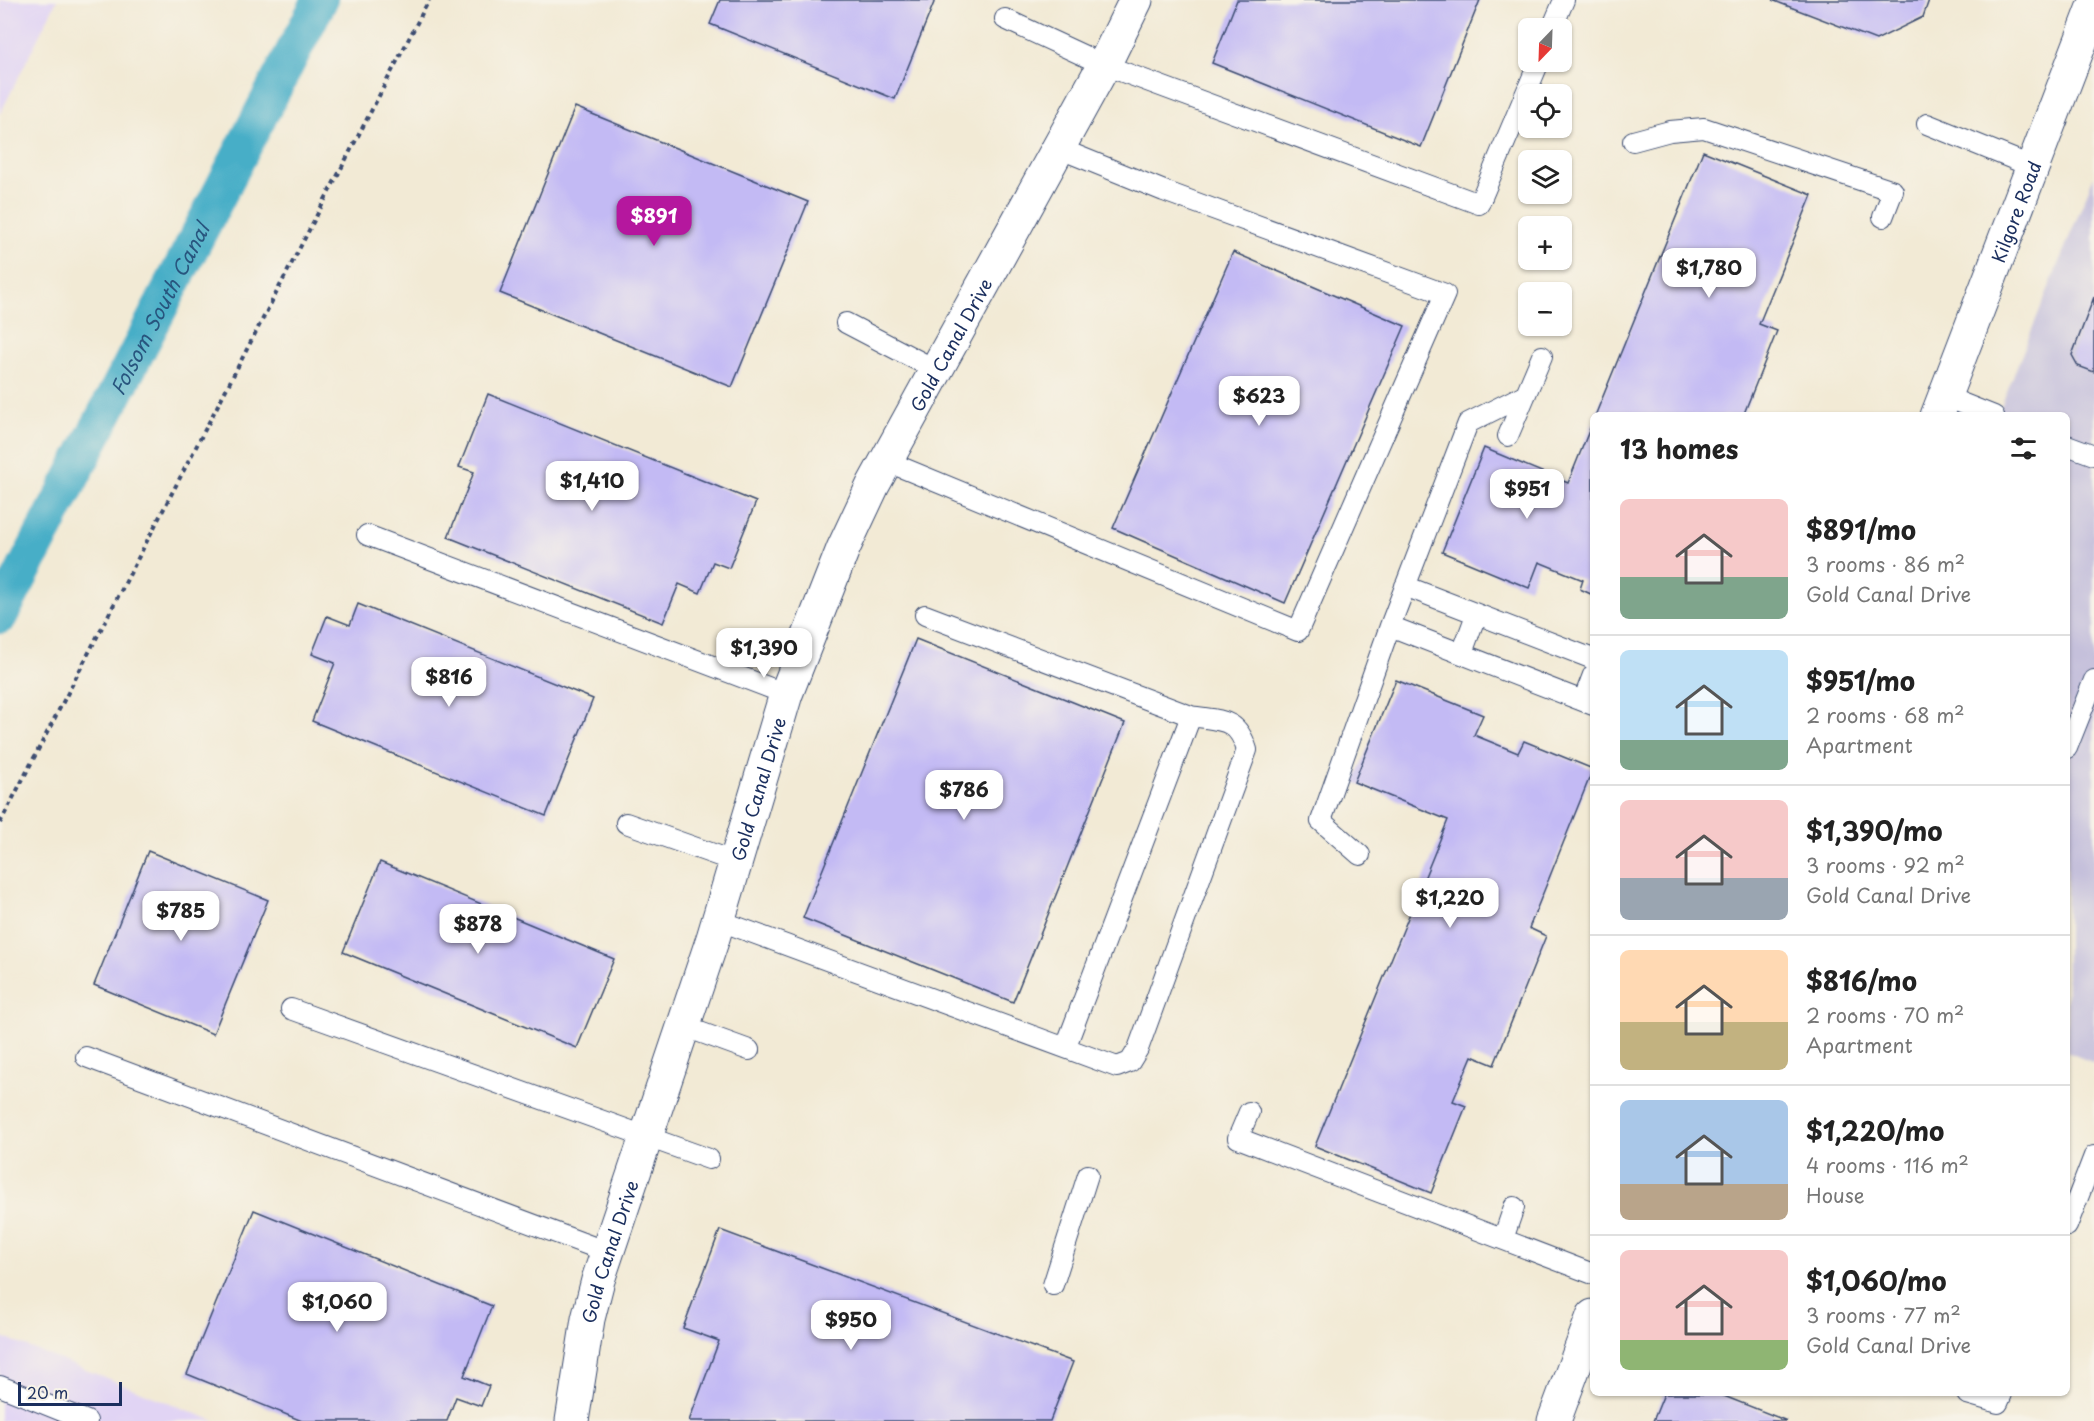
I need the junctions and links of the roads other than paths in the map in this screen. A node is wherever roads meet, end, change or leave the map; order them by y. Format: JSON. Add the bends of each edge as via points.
{"nodes":[{"id":1,"x":1136,"y":0,"type":"edge"},
{"id":2,"x":1564,"y":0,"type":"edge"},
{"id":3,"x":2093,"y":13,"type":"edge"},
{"id":4,"x":1556,"y":18,"type":"edge"},
{"id":5,"x":1005,"y":19,"type":"dead end"},
{"id":6,"x":1104,"y":65,"type":"junction"},
{"id":7,"x":1535,"y":72,"type":"edge"},
{"id":8,"x":1927,"y":124,"type":"dead end"},
{"id":9,"x":1633,"y":141,"type":"dead end"},
{"id":10,"x":1058,"y":148,"type":"junction"},
{"id":11,"x":2033,"y":167,"type":"junction"},
{"id":12,"x":1883,"y":217,"type":"dead end"},
{"id":13,"x":846,"y":323,"type":"dead end"},
{"id":14,"x":1542,"y":356,"type":"dead end"},
{"id":15,"x":936,"y":370,"type":"junction"},
{"id":16,"x":1526,"y":394,"type":"junction"},
{"id":17,"x":1941,"y":406,"type":"edge"},
{"id":18,"x":1973,"y":412,"type":"edge"},
{"id":19,"x":1508,"y":436,"type":"dead end"},
{"id":20,"x":2070,"y":446,"type":"edge"},
{"id":21,"x":2094,"y":455,"type":"edge"},
{"id":22,"x":886,"y":461,"type":"junction"},
{"id":23,"x":367,"y":535,"type":"dead end"},
{"id":24,"x":1406,"y":586,"type":"junction"},
{"id":25,"x":925,"y":615,"type":"dead end"},
{"id":26,"x":1476,"y":615,"type":"junction"},
{"id":27,"x":1390,"y":626,"type":"junction"},
{"id":28,"x":1462,"y":653,"type":"junction"},
{"id":29,"x":1590,"y":658,"type":"edge"},
{"id":30,"x":2094,"y":680,"type":"edge"},
{"id":31,"x":786,"y":694,"type":"junction"},
{"id":32,"x":1588,"y":703,"type":"edge"},
{"id":33,"x":1191,"y":716,"type":"junction"},
{"id":34,"x":2070,"y":740,"type":"edge"},
{"id":35,"x":627,"y":823,"type":"dead end"},
{"id":36,"x":1360,"y":855,"type":"dead end"},
{"id":37,"x":736,"y":862,"type":"junction"},
{"id":38,"x":718,"y":920,"type":"junction"},
{"id":39,"x":291,"y":1009,"type":"dead end"},
{"id":40,"x":683,"y":1026,"type":"junction"},
{"id":41,"x":1066,"y":1046,"type":"junction"},
{"id":42,"x":749,"y":1050,"type":"dead end"},
{"id":43,"x":86,"y":1057,"type":"dead end"},
{"id":44,"x":1249,"y":1112,"type":"dead end"},
{"id":45,"x":646,"y":1136,"type":"junction"},
{"id":46,"x":2094,"y":1156,"type":"edge"},
{"id":47,"x":709,"y":1159,"type":"dead end"},
{"id":48,"x":1088,"y":1175,"type":"dead end"},
{"id":49,"x":1514,"y":1207,"type":"dead end"},
{"id":50,"x":2070,"y":1214,"type":"edge"},
{"id":51,"x":1503,"y":1239,"type":"junction"},
{"id":52,"x":607,"y":1252,"type":"junction"},
{"id":53,"x":1590,"y":1273,"type":"edge"},
{"id":54,"x":1053,"y":1286,"type":"dead end"},
{"id":55,"x":1590,"y":1324,"type":"edge"},
{"id":56,"x":0,"y":1386,"type":"edge"},
{"id":57,"x":1974,"y":1396,"type":"edge"},
{"id":58,"x":2001,"y":1396,"type":"edge"},
{"id":59,"x":87,"y":1421,"type":"edge"},
{"id":60,"x":572,"y":1421,"type":"edge"},
{"id":61,"x":1554,"y":1421,"type":"edge"}],
"edges":[{"from":1,"to":6,"type":"street","name":"Gold Canal Drive"},
{"from":2,"to":4,"type":"lane"},
{"from":3,"to":11,"type":"street","name":"Kilgore Road"},
{"from":5,"to":6,"type":"lane"},
{"from":6,"to":7,"type":"lane","via":[[1479,204]]},
{"from":6,"to":10,"type":"street","name":"Gold Canal Drive"},
{"from":8,"to":11,"type":"lane"},
{"from":9,"to":12,"type":"lane","via":[[1670,131],[1704,128],[1893,191]]},
{"from":10,"to":15,"type":"street","name":"Gold Canal Drive"},
{"from":10,"to":22,"type":"lane","via":[[1445,294],[1298,631]]},
{"from":11,"to":17,"type":"street","name":"Kilgore Road"},
{"from":13,"to":15,"type":"lane"},
{"from":14,"to":16,"type":"lane"},
{"from":15,"to":22,"type":"street","name":"Gold Canal Drive"},
{"from":16,"to":19,"type":"lane"},
{"from":16,"to":24,"type":"lane","via":[[1468,423]]},
{"from":17,"to":18,"type":"lane"},
{"from":20,"to":21,"type":"lane"},
{"from":22,"to":31,"type":"street","name":"Gold Canal Drive","via":[[843,549]]},
{"from":23,"to":31,"type":"lane"},
{"from":24,"to":26,"type":"lane"},
{"from":24,"to":27,"type":"lane"},
{"from":25,"to":33,"type":"lane"},
{"from":26,"to":28,"type":"lane"},
{"from":26,"to":29,"type":"lane"},
{"from":27,"to":28,"type":"lane"},
{"from":27,"to":36,"type":"lane","via":[[1321,821]]},
{"from":28,"to":32,"type":"lane"},
{"from":30,"to":34,"type":"lane"},
{"from":31,"to":37,"type":"street","name":"Gold Canal Drive"},
{"from":33,"to":41,"type":"lane"},
{"from":33,"to":41,"type":"lane","via":[[1228,723],[1242,732],[1247,750],[1138,1049],[1130,1062],[1117,1067]]},
{"from":35,"to":37,"type":"lane"},
{"from":37,"to":38,"type":"street","name":"Gold Canal Drive"},
{"from":38,"to":40,"type":"street","name":"Gold Canal Drive"},
{"from":38,"to":41,"type":"lane"},
{"from":39,"to":45,"type":"lane"},
{"from":40,"to":42,"type":"lane"},
{"from":40,"to":45,"type":"street","name":"Gold Canal Drive"},
{"from":43,"to":52,"type":"lane"},
{"from":44,"to":51,"type":"lane","via":[[1238,1138]]},
{"from":45,"to":47,"type":"lane"},
{"from":45,"to":52,"type":"street","name":"Gold Canal Drive"},
{"from":46,"to":50,"type":"lane"},
{"from":48,"to":54,"type":"lane"},
{"from":49,"to":51,"type":"lane"},
{"from":51,"to":53,"type":"lane"},
{"from":52,"to":60,"type":"street","name":"Gold Canal Drive","via":[[588,1319]]},
{"from":55,"to":61,"type":"street"},
{"from":56,"to":59,"type":"lane"},
{"from":57,"to":58,"type":"lane","via":[[1998,1403]]}]}
